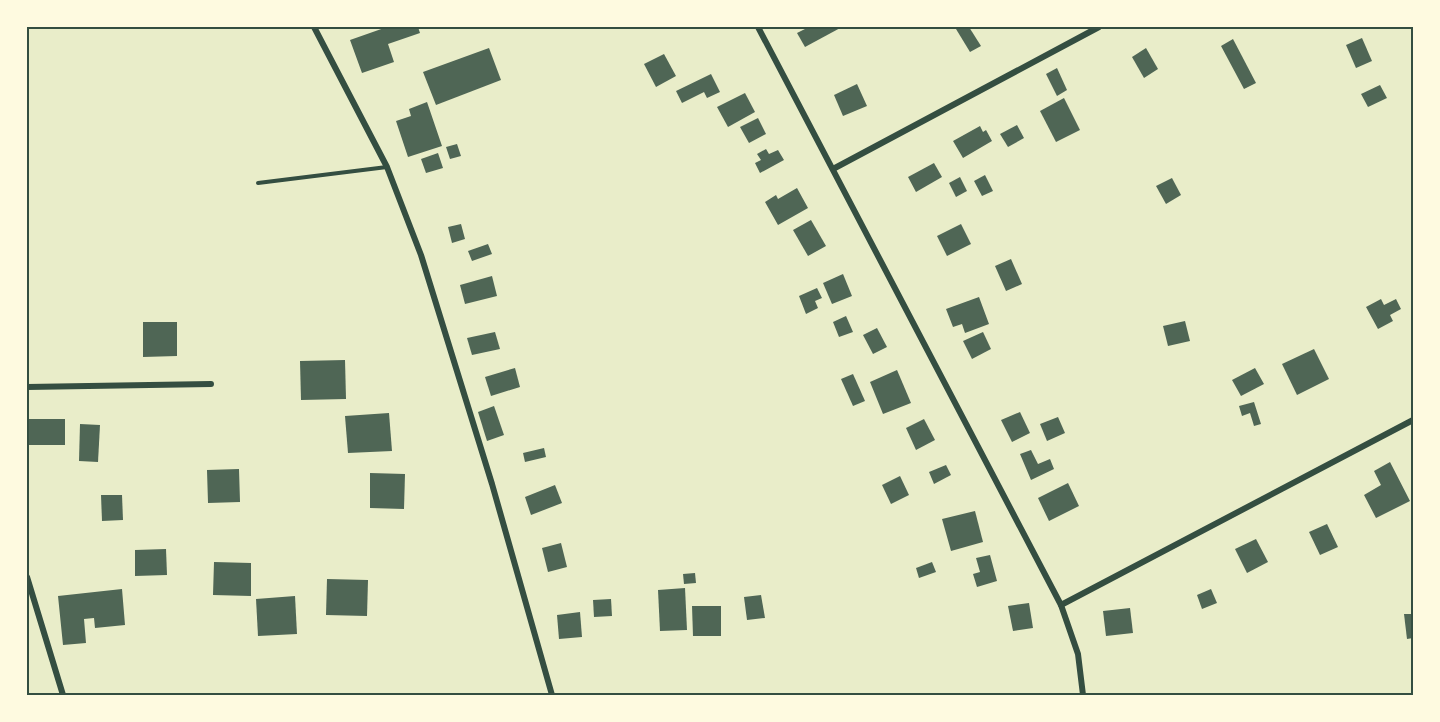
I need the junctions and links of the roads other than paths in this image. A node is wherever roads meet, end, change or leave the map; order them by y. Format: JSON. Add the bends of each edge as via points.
{"nodes":[{"id":1,"x":314,"y":27,"type":"edge"},
{"id":2,"x":758,"y":27,"type":"edge"},
{"id":3,"x":1099,"y":27,"type":"edge"},
{"id":4,"x":387,"y":167,"type":"junction"},
{"id":5,"x":832,"y":169,"type":"junction"},
{"id":6,"x":258,"y":183,"type":"dead end"},
{"id":7,"x":211,"y":384,"type":"dead end"},
{"id":8,"x":27,"y":387,"type":"edge"},
{"id":9,"x":1413,"y":420,"type":"edge"},
{"id":10,"x":27,"y":578,"type":"edge"},
{"id":11,"x":1061,"y":605,"type":"junction"},
{"id":12,"x":63,"y":695,"type":"edge"},
{"id":13,"x":552,"y":695,"type":"edge"},
{"id":14,"x":1083,"y":695,"type":"edge"}],
"edges":[{"from":1,"to":4,"type":"street"},
{"from":2,"to":5,"type":"street"},
{"from":3,"to":5,"type":"street"},
{"from":4,"to":6,"type":"lane"},
{"from":4,"to":13,"type":"street","via":[[421,255]]},
{"from":5,"to":11,"type":"street"},
{"from":7,"to":8,"type":"street"},
{"from":9,"to":11,"type":"street"},
{"from":10,"to":12,"type":"street"},
{"from":11,"to":14,"type":"street","via":[[1078,654]]}]}
